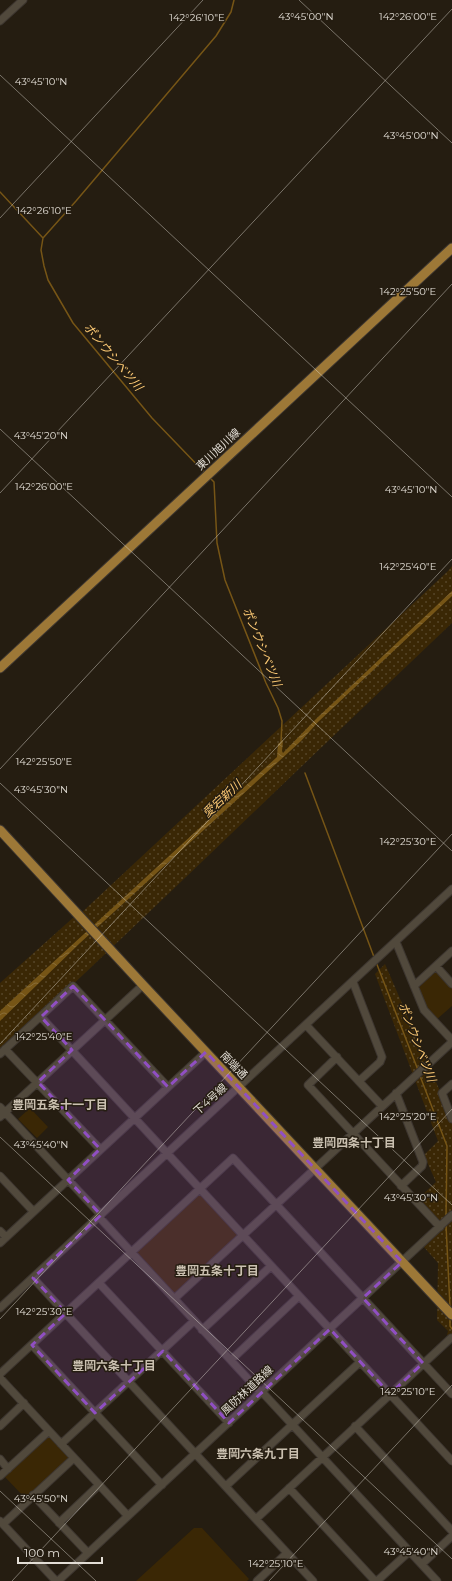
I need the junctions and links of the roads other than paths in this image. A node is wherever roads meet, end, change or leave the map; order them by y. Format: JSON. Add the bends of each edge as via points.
{"nodes":[{"id":1,"x":23,"y":0,"type":"edge"},
{"id":2,"x":0,"y":21,"type":"edge"},
{"id":3,"x":452,"y":248,"type":"edge"},
{"id":4,"x":0,"y":668,"type":"edge"},
{"id":5,"x":0,"y":830,"type":"edge"},
{"id":6,"x":452,"y":889,"type":"edge"},
{"id":7,"x":396,"y":942,"type":"junction"},
{"id":8,"x":452,"y":951,"type":"edge"},
{"id":9,"x":436,"y":966,"type":"junction"},
{"id":10,"x":353,"y":982,"type":"junction"},
{"id":11,"x":452,"y":984,"type":"edge"},
{"id":12,"x":143,"y":985,"type":"junction"},
{"id":13,"x":414,"y":986,"type":"junction"},
{"id":14,"x":40,"y":1017,"type":"junction"},
{"id":15,"x":106,"y":1020,"type":"junction"},
{"id":16,"x":306,"y":1025,"type":"junction"},
{"id":17,"x":452,"y":1041,"type":"edge"},
{"id":18,"x":72,"y":1050,"type":"junction"},
{"id":19,"x":3,"y":1052,"type":"edge"},
{"id":20,"x":206,"y":1052,"type":"junction"},
{"id":21,"x":337,"y":1057,"type":"junction"},
{"id":22,"x":359,"y":1081,"type":"junction"},
{"id":23,"x":38,"y":1082,"type":"junction"},
{"id":24,"x":452,"y":1084,"type":"edge"},
{"id":25,"x":168,"y":1087,"type":"junction"},
{"id":26,"x":239,"y":1087,"type":"junction"},
{"id":27,"x":396,"y":1093,"type":"junction"},
{"id":28,"x":382,"y":1106,"type":"junction"},
{"id":29,"x":0,"y":1107,"type":"edge"},
{"id":30,"x":3,"y":1115,"type":"edge"},
{"id":31,"x":135,"y":1118,"type":"junction"},
{"id":32,"x":452,"y":1119,"type":"edge"},
{"id":33,"x":353,"y":1134,"type":"junction"},
{"id":34,"x":100,"y":1149,"type":"junction"},
{"id":35,"x":167,"y":1154,"type":"junction"},
{"id":36,"x":315,"y":1168,"type":"junction"},
{"id":37,"x":0,"y":1176,"type":"edge"},
{"id":38,"x":68,"y":1180,"type":"junction"},
{"id":39,"x":401,"y":1186,"type":"junction"},
{"id":40,"x":200,"y":1189,"type":"junction"},
{"id":41,"x":276,"y":1204,"type":"junction"},
{"id":42,"x":33,"y":1211,"type":"junction"},
{"id":43,"x":100,"y":1216,"type":"junction"},
{"id":44,"x":452,"y":1216,"type":"edge"},
{"id":45,"x":440,"y":1226,"type":"junction"},
{"id":46,"x":0,"y":1231,"type":"edge"},
{"id":47,"x":243,"y":1236,"type":"junction"},
{"id":48,"x":6,"y":1237,"type":"junction"},
{"id":49,"x":0,"y":1243,"type":"edge"},
{"id":50,"x":131,"y":1253,"type":"junction"},
{"id":51,"x":402,"y":1262,"type":"junction"},
{"id":52,"x":271,"y":1266,"type":"junction"},
{"id":53,"x":33,"y":1278,"type":"junction"},
{"id":54,"x":99,"y":1283,"type":"junction"},
{"id":55,"x":299,"y":1296,"type":"junction"},
{"id":56,"x":363,"y":1298,"type":"junction"},
{"id":57,"x":174,"y":1299,"type":"junction"},
{"id":58,"x":0,"y":1308,"type":"edge"},
{"id":59,"x":66,"y":1313,"type":"junction"},
{"id":60,"x":452,"y":1315,"type":"edge"},
{"id":61,"x":194,"y":1321,"type":"junction"},
{"id":62,"x":330,"y":1329,"type":"junction"},
{"id":63,"x":202,"y":1330,"type":"junction"},
{"id":64,"x":451,"y":1338,"type":"edge"},
{"id":65,"x":32,"y":1345,"type":"junction"},
{"id":66,"x":163,"y":1351,"type":"junction"},
{"id":67,"x":230,"y":1360,"type":"junction"},
{"id":68,"x":360,"y":1362,"type":"junction"},
{"id":69,"x":423,"y":1363,"type":"junction"},
{"id":70,"x":0,"y":1374,"type":"edge"},
{"id":71,"x":0,"y":1378,"type":"edge"},
{"id":72,"x":129,"y":1382,"type":"junction"},
{"id":73,"x":262,"y":1392,"type":"junction"},
{"id":74,"x":390,"y":1394,"type":"junction"},
{"id":75,"x":452,"y":1394,"type":"edge"},
{"id":76,"x":24,"y":1404,"type":"junction"},
{"id":77,"x":95,"y":1413,"type":"junction"},
{"id":78,"x":229,"y":1423,"type":"junction"},
{"id":79,"x":292,"y":1424,"type":"junction"},
{"id":80,"x":0,"y":1426,"type":"edge"},
{"id":81,"x":355,"y":1426,"type":"junction"},
{"id":82,"x":49,"y":1431,"type":"junction"},
{"id":83,"x":61,"y":1444,"type":"junction"},
{"id":84,"x":195,"y":1454,"type":"junction"},
{"id":85,"x":322,"y":1457,"type":"junction"},
{"id":86,"x":74,"y":1458,"type":"junction"},
{"id":87,"x":0,"y":1460,"type":"edge"},
{"id":88,"x":452,"y":1461,"type":"edge"},
{"id":89,"x":8,"y":1469,"type":"junction"},
{"id":90,"x":0,"y":1476,"type":"edge"},
{"id":91,"x":99,"y":1485,"type":"junction"},
{"id":92,"x":162,"y":1485,"type":"junction"},
{"id":93,"x":226,"y":1486,"type":"junction"},
{"id":94,"x":289,"y":1488,"type":"junction"},
{"id":95,"x":34,"y":1495,"type":"junction"},
{"id":96,"x":128,"y":1516,"type":"junction"},
{"id":97,"x":256,"y":1519,"type":"junction"},
{"id":98,"x":2,"y":1522,"type":"edge"},
{"id":99,"x":59,"y":1523,"type":"junction"},
{"id":100,"x":452,"y":1531,"type":"edge"},
{"id":101,"x":452,"y":1536,"type":"edge"},
{"id":102,"x":410,"y":1551,"type":"junction"},
{"id":103,"x":88,"y":1553,"type":"junction"},
{"id":104,"x":287,"y":1553,"type":"junction"},
{"id":105,"x":422,"y":1564,"type":"junction"},
{"id":106,"x":57,"y":1581,"type":"edge"},
{"id":107,"x":257,"y":1581,"type":"edge"},
{"id":108,"x":313,"y":1581,"type":"edge"},
{"id":109,"x":376,"y":1581,"type":"edge"},
{"id":110,"x":437,"y":1581,"type":"edge"}],
"edges":[{"from":1,"to":2,"type":"street"},
{"from":3,"to":4,"type":"main road","name":"東川旭川線"},
{"from":5,"to":12,"type":"main road","name":"南端通"},
{"from":6,"to":7,"type":"street","name":"下4号線"},
{"from":7,"to":10,"type":"street","name":"下4号線"},
{"from":7,"to":13,"type":"street"},
{"from":8,"to":9,"type":"street"},
{"from":9,"to":11,"type":"street"},
{"from":9,"to":13,"type":"street"},
{"from":10,"to":16,"type":"street","name":"下4号線"},
{"from":10,"to":22,"type":"street","via":[[382,1057],[380,1062]]},
{"from":12,"to":15,"type":"street"},
{"from":12,"to":20,"type":"main road","name":"南端通"},
{"from":13,"to":17,"type":"street","via":[[424,1010]]},
{"from":14,"to":15,"type":"street","via":[[73,986]]},
{"from":14,"to":18,"type":"street"},
{"from":14,"to":19,"type":"street"},
{"from":15,"to":18,"type":"street"},
{"from":15,"to":25,"type":"street"},
{"from":16,"to":21,"type":"street"},
{"from":16,"to":26,"type":"street","name":"下4号線"},
{"from":17,"to":27,"type":"street"},
{"from":18,"to":23,"type":"street"},
{"from":18,"to":31,"type":"street"},
{"from":19,"to":23,"type":"street"},
{"from":20,"to":25,"type":"street"},
{"from":20,"to":26,"type":"main road","name":"南端通"},
{"from":21,"to":22,"type":"street"},
{"from":21,"to":33,"type":"street","via":[[308,1085]]},
{"from":22,"to":28,"type":"street"},
{"from":23,"to":30,"type":"street"},
{"from":23,"to":34,"type":"street"},
{"from":24,"to":32,"type":"street","via":[[442,1093]]},
{"from":25,"to":31,"type":"street"},
{"from":26,"to":35,"type":"street","name":"下4号線"},
{"from":26,"to":36,"type":"main road","name":"南端通"},
{"from":27,"to":28,"type":"street"},
{"from":27,"to":39,"type":"street","via":[[423,1162]]},
{"from":28,"to":33,"type":"street"},
{"from":29,"to":30,"type":"street"},
{"from":30,"to":38,"type":"street"},
{"from":31,"to":34,"type":"street"},
{"from":31,"to":35,"type":"street"},
{"from":33,"to":36,"type":"street"},
{"from":33,"to":39,"type":"street"},
{"from":34,"to":38,"type":"street"},
{"from":35,"to":40,"type":"street"},
{"from":35,"to":43,"type":"street","name":"下4号線"},
{"from":36,"to":41,"type":"street"},
{"from":36,"to":51,"type":"main road","name":"南端通"},
{"from":37,"to":42,"type":"street"},
{"from":38,"to":42,"type":"street"},
{"from":38,"to":43,"type":"street"},
{"from":39,"to":45,"type":"street"},
{"from":40,"to":41,"type":"street","via":[[234,1158]]},
{"from":40,"to":47,"type":"street"},
{"from":40,"to":50,"type":"street"},
{"from":41,"to":47,"type":"street"},
{"from":41,"to":56,"type":"street"},
{"from":42,"to":48,"type":"street"},
{"from":43,"to":50,"type":"street"},
{"from":43,"to":53,"type":"street","name":"下4号線"},
{"from":44,"to":45,"type":"street","name":"風防林道路線"},
{"from":45,"to":51,"type":"street","name":"風防林道路線"},
{"from":46,"to":48,"type":"street"},
{"from":47,"to":52,"type":"street"},
{"from":47,"to":57,"type":"street"},
{"from":48,"to":49,"type":"street"},
{"from":50,"to":54,"type":"street"},
{"from":50,"to":57,"type":"street"},
{"from":51,"to":56,"type":"street","name":"風防林道路線"},
{"from":51,"to":60,"type":"main road","name":"南端通"},
{"from":52,"to":55,"type":"street"},
{"from":52,"to":63,"type":"street"},
{"from":53,"to":58,"type":"street","name":"下4号線"},
{"from":53,"to":59,"type":"street"},
{"from":54,"to":59,"type":"street"},
{"from":54,"to":66,"type":"street"},
{"from":55,"to":62,"type":"street"},
{"from":55,"to":67,"type":"street"},
{"from":56,"to":62,"type":"street","name":"風防林道路線"},
{"from":56,"to":69,"type":"street"},
{"from":57,"to":61,"type":"street"},
{"from":59,"to":65,"type":"street"},
{"from":59,"to":72,"type":"street"},
{"from":61,"to":63,"type":"street"},
{"from":61,"to":66,"type":"street"},
{"from":62,"to":68,"type":"street"},
{"from":62,"to":73,"type":"street","name":"風防林道路線"},
{"from":63,"to":67,"type":"street"},
{"from":64,"to":69,"type":"street"},
{"from":65,"to":70,"type":"street"},
{"from":65,"to":77,"type":"street"},
{"from":66,"to":72,"type":"street"},
{"from":66,"to":78,"type":"street"},
{"from":67,"to":73,"type":"street"},
{"from":68,"to":74,"type":"street"},
{"from":68,"to":79,"type":"street"},
{"from":69,"to":74,"type":"street"},
{"from":69,"to":75,"type":"street"},
{"from":71,"to":76,"type":"street"},
{"from":72,"to":77,"type":"street"},
{"from":72,"to":84,"type":"street"},
{"from":73,"to":78,"type":"street","name":"風防林道路線"},
{"from":73,"to":79,"type":"street"},
{"from":74,"to":81,"type":"street"},
{"from":74,"to":88,"type":"street"},
{"from":76,"to":80,"type":"street"},
{"from":76,"to":82,"type":"street"},
{"from":77,"to":83,"type":"street"},
{"from":77,"to":92,"type":"street"},
{"from":78,"to":84,"type":"street","name":"風防林道路線"},
{"from":79,"to":85,"type":"street"},
{"from":79,"to":93,"type":"street"},
{"from":81,"to":85,"type":"street"},
{"from":81,"to":100,"type":"street"},
{"from":82,"to":83,"type":"street"},
{"from":82,"to":89,"type":"street"},
{"from":83,"to":86,"type":"street"},
{"from":84,"to":92,"type":"street","name":"風防林道路線"},
{"from":84,"to":93,"type":"street"},
{"from":85,"to":94,"type":"street"},
{"from":85,"to":102,"type":"street"},
{"from":86,"to":91,"type":"street"},
{"from":86,"to":95,"type":"street"},
{"from":87,"to":89,"type":"street"},
{"from":89,"to":90,"type":"street"},
{"from":91,"to":96,"type":"street"},
{"from":91,"to":99,"type":"street"},
{"from":92,"to":96,"type":"street","name":"風防林道路線"},
{"from":93,"to":97,"type":"street"},
{"from":94,"to":97,"type":"street"},
{"from":94,"to":109,"type":"street"},
{"from":95,"to":98,"type":"street"},
{"from":95,"to":99,"type":"street"},
{"from":96,"to":103,"type":"street","name":"風防林道路線"},
{"from":97,"to":104,"type":"street"},
{"from":98,"to":106,"type":"street"},
{"from":99,"to":103,"type":"street"},
{"from":101,"to":105,"type":"street"},
{"from":102,"to":105,"type":"street"},
{"from":102,"to":109,"type":"street"},
{"from":103,"to":106,"type":"street","name":"風防林道路線"},
{"from":104,"to":107,"type":"street"},
{"from":104,"to":108,"type":"street"},
{"from":105,"to":110,"type":"street"}]}
